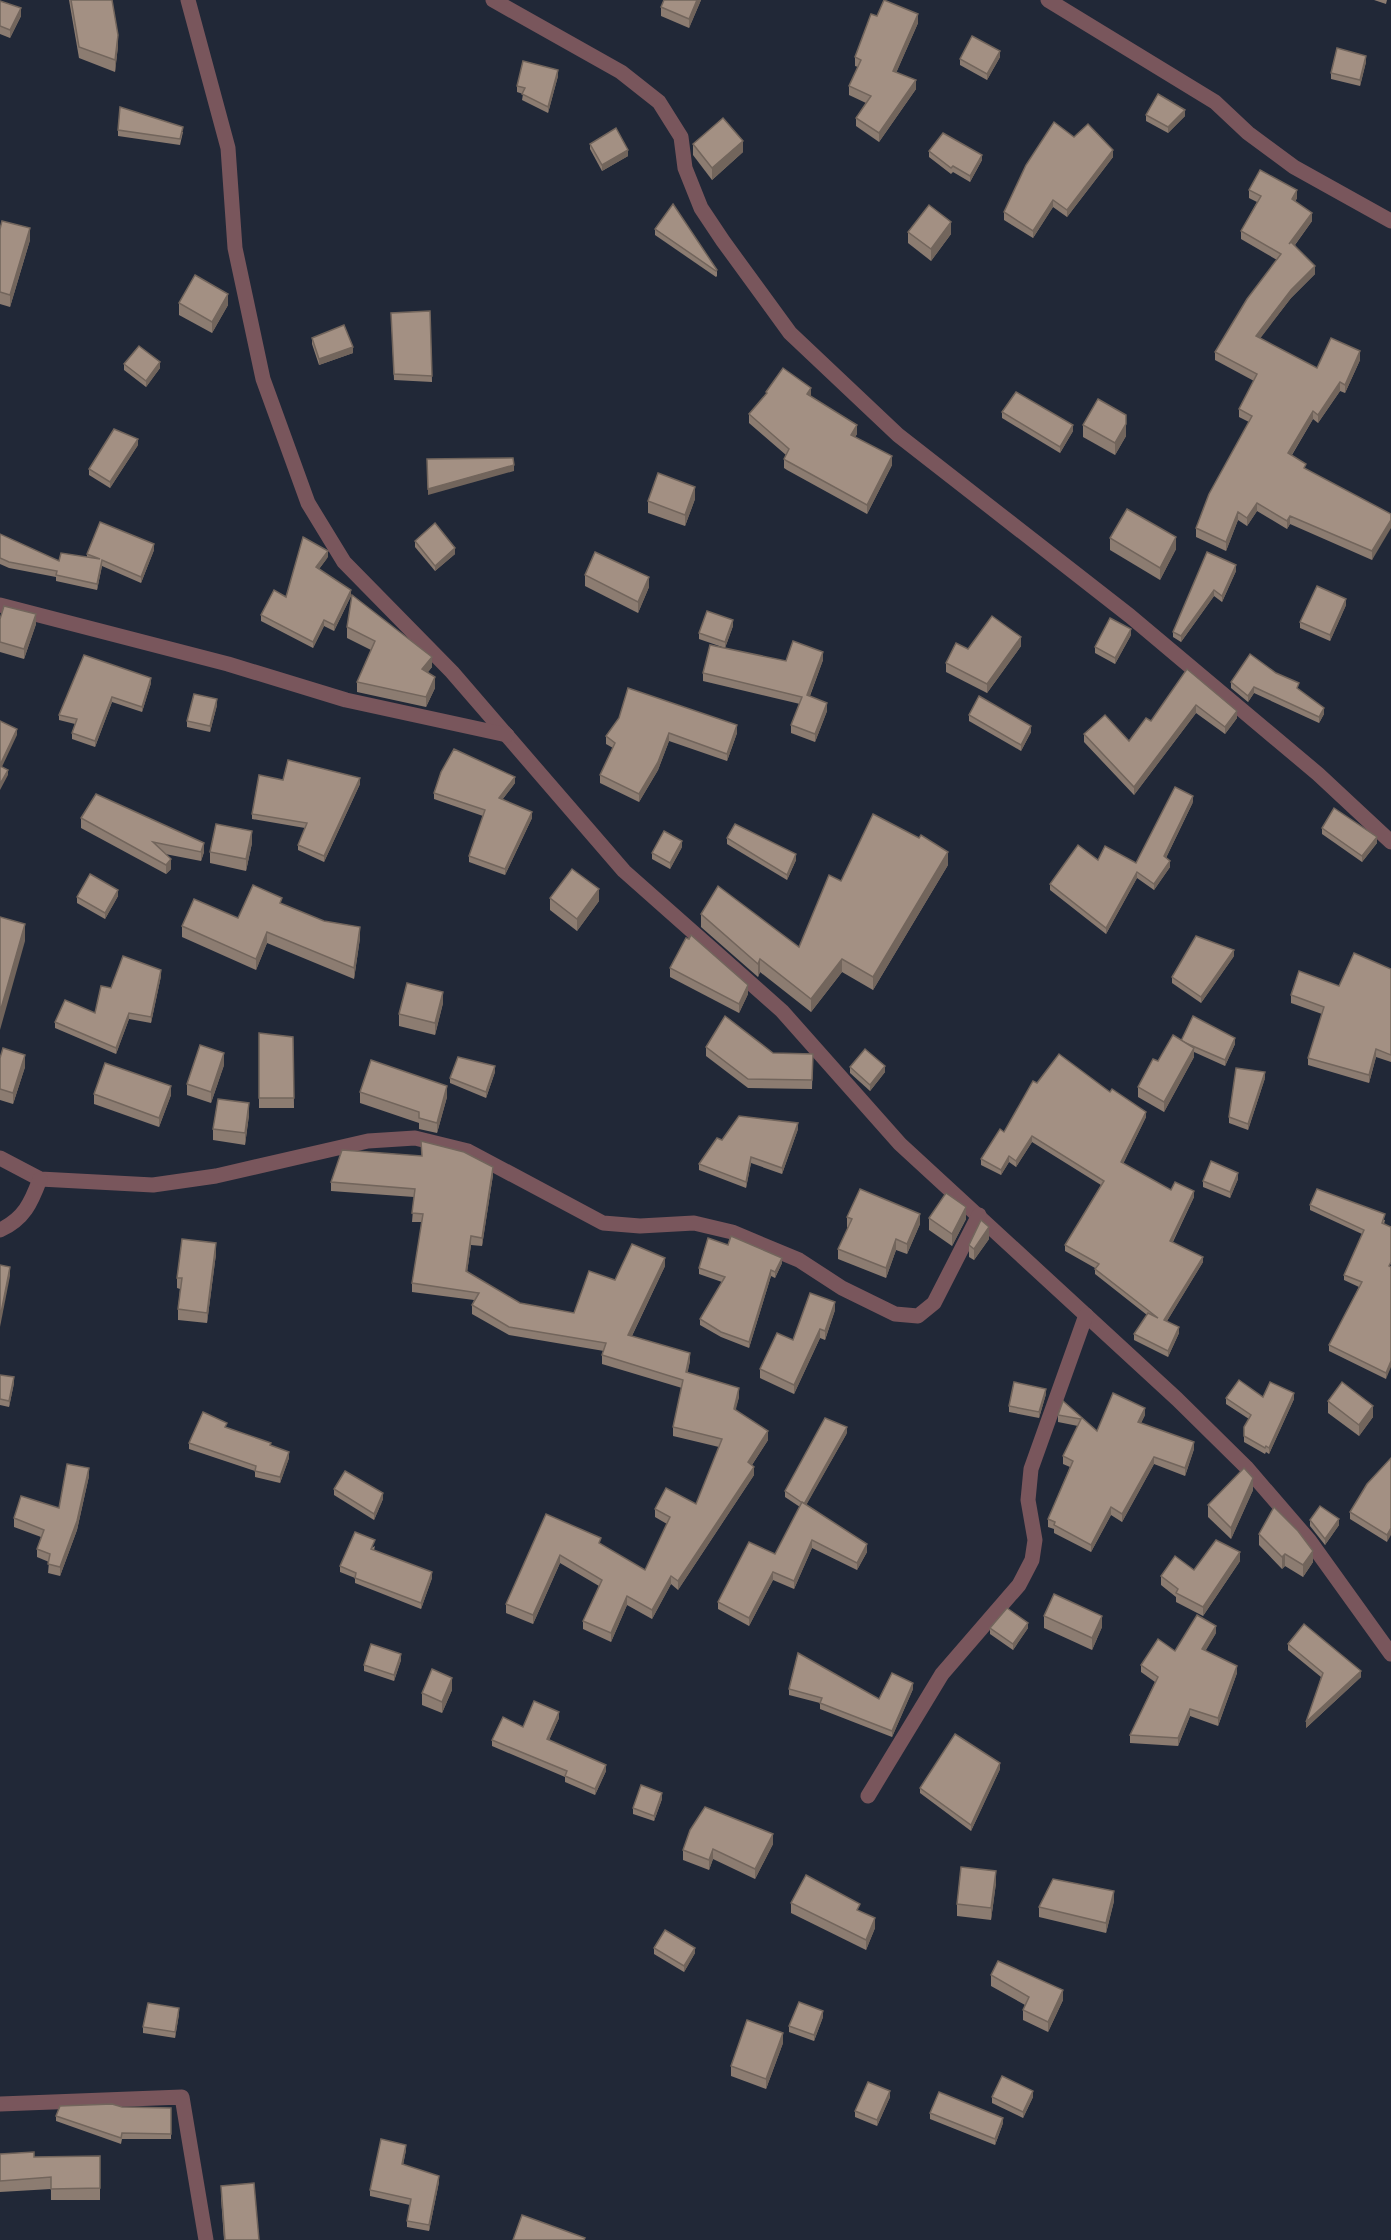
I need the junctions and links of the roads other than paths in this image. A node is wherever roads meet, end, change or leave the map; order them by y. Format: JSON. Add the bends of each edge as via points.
{"nodes":[{"id":1,"x":188,"y":0,"type":"edge"},
{"id":2,"x":492,"y":0,"type":"edge"},
{"id":3,"x":1048,"y":0,"type":"edge"},
{"id":4,"x":1391,"y":221,"type":"edge"},
{"id":5,"x":0,"y":605,"type":"edge"},
{"id":6,"x":507,"y":735,"type":"junction"},
{"id":7,"x":1391,"y":842,"type":"edge"},
{"id":8,"x":0,"y":1158,"type":"edge"},
{"id":9,"x":40,"y":1179,"type":"junction"},
{"id":10,"x":979,"y":1215,"type":"junction"},
{"id":11,"x":0,"y":1230,"type":"edge"},
{"id":12,"x":1086,"y":1315,"type":"junction"},
{"id":13,"x":1391,"y":1654,"type":"edge"},
{"id":14,"x":868,"y":1796,"type":"dead end"},
{"id":15,"x":0,"y":2104,"type":"edge"},
{"id":16,"x":206,"y":2240,"type":"edge"}],
"edges":[{"from":1,"to":6,"type":"street","via":[[228,148],[235,248],[263,379],[308,502],[344,562],[452,672]]},
{"from":2,"to":7,"type":"street","via":[[621,72],[660,102],[681,137],[686,168],[701,208],[790,333],[898,435],[1130,616],[1318,774]]},
{"from":3,"to":4,"type":"street","via":[[1215,102],[1294,167]]},
{"from":5,"to":6,"type":"street","via":[[228,664],[346,700]]},
{"from":6,"to":10,"type":"street","via":[[624,871],[782,1011],[900,1144]]},
{"from":8,"to":9,"type":"street"},
{"from":9,"to":10,"type":"street","via":[[153,1185],[216,1176],[368,1141],[415,1138],[468,1151],[603,1223],[694,1223],[732,1232],[799,1260],[842,1288],[896,1314],[918,1316],[934,1303]]},
{"from":9,"to":11,"type":"street","via":[[30,1206],[15,1223]]},
{"from":10,"to":12,"type":"street"},
{"from":12,"to":13,"type":"street","via":[[1246,1467],[1309,1540]]},
{"from":12,"to":14,"type":"street","via":[[1031,1469],[1028,1500],[1035,1540],[1032,1560],[1019,1585],[942,1674]]},
{"from":15,"to":16,"type":"street","via":[[182,2097]]}]}
